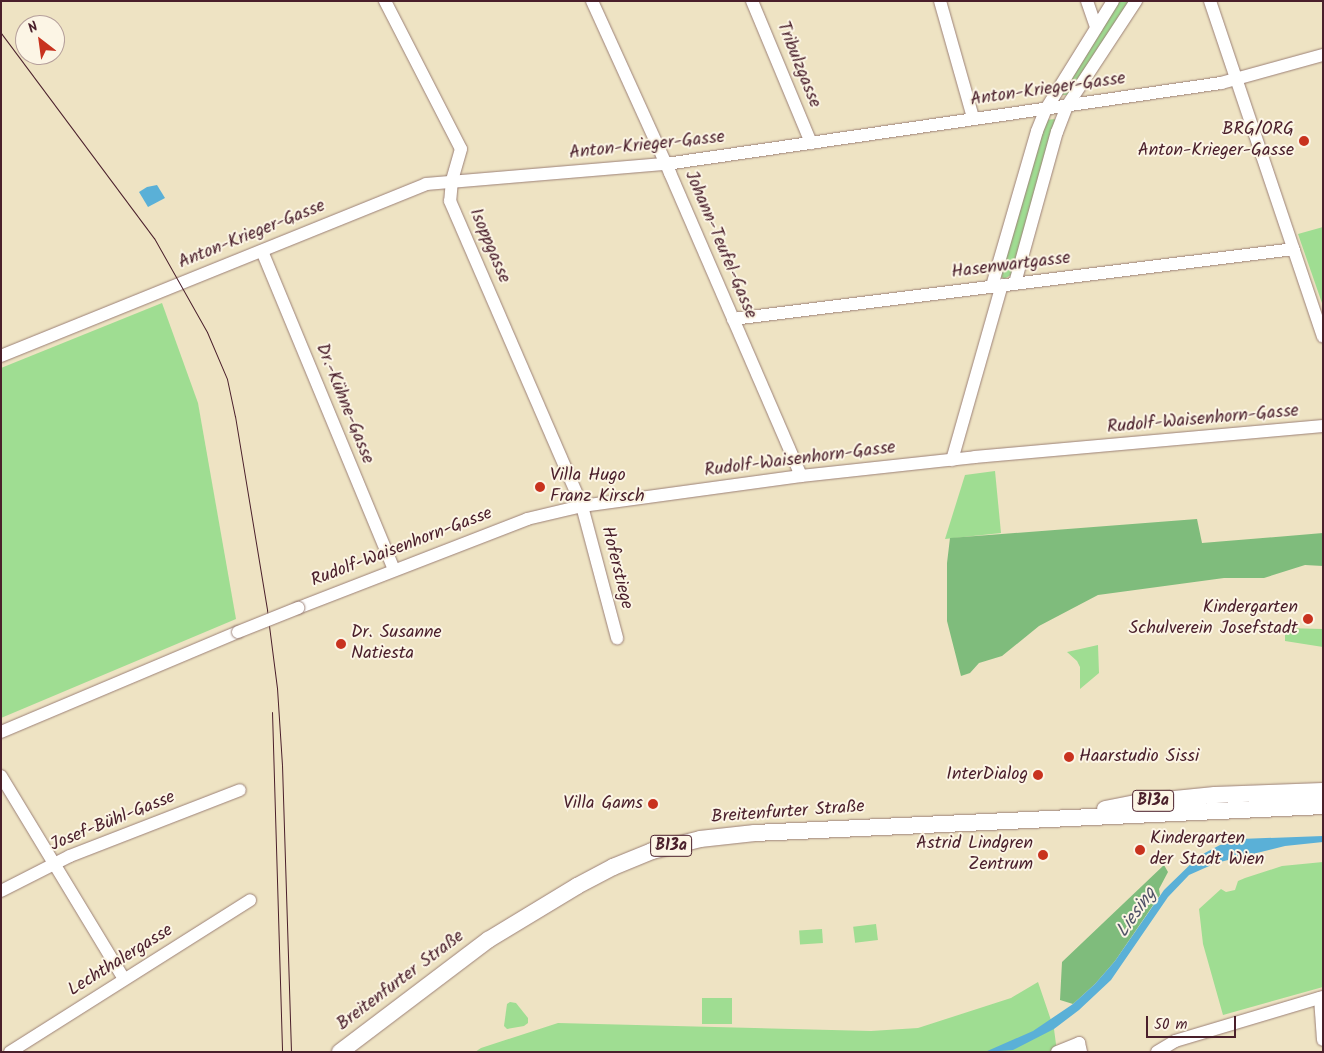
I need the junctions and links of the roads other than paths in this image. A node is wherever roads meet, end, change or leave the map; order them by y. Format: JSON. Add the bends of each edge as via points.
{"nodes":[{"id":1,"x":385,"y":1,"type":"edge"},
{"id":2,"x":592,"y":1,"type":"edge"},
{"id":3,"x":752,"y":1,"type":"edge"},
{"id":4,"x":940,"y":1,"type":"edge"},
{"id":5,"x":1087,"y":1,"type":"edge"},
{"id":6,"x":1113,"y":1,"type":"edge"},
{"id":7,"x":1136,"y":1,"type":"edge"},
{"id":8,"x":1210,"y":1,"type":"edge"},
{"id":9,"x":1096,"y":27,"type":"junction"},
{"id":10,"x":1323,"y":55,"type":"edge"},
{"id":11,"x":1237,"y":78,"type":"junction"},
{"id":12,"x":1068,"y":106,"type":"junction"},
{"id":13,"x":1046,"y":109,"type":"junction"},
{"id":14,"x":973,"y":118,"type":"junction"},
{"id":15,"x":811,"y":142,"type":"junction"},
{"id":16,"x":666,"y":164,"type":"junction"},
{"id":17,"x":452,"y":180,"type":"junction"},
{"id":18,"x":1294,"y":249,"type":"junction"},
{"id":19,"x":262,"y":251,"type":"junction"},
{"id":20,"x":1003,"y":285,"type":"junction"},
{"id":21,"x":733,"y":319,"type":"junction"},
{"id":22,"x":1323,"y":336,"type":"edge"},
{"id":23,"x":1,"y":356,"type":"edge"},
{"id":24,"x":1323,"y":426,"type":"edge"},
{"id":25,"x":952,"y":460,"type":"junction"},
{"id":26,"x":801,"y":476,"type":"junction"},
{"id":27,"x":582,"y":506,"type":"junction"},
{"id":28,"x":394,"y":570,"type":"junction"},
{"id":29,"x":617,"y":638,"type":"dead end"},
{"id":30,"x":1,"y":732,"type":"edge"},
{"id":31,"x":1,"y":776,"type":"edge"},
{"id":32,"x":240,"y":790,"type":"dead end"},
{"id":33,"x":1323,"y":791,"type":"edge"},
{"id":34,"x":1269,"y":801,"type":"junction"},
{"id":35,"x":1323,"y":806,"type":"edge"},
{"id":36,"x":54,"y":864,"type":"junction"},
{"id":37,"x":1,"y":891,"type":"edge"},
{"id":38,"x":250,"y":900,"type":"dead end"},
{"id":39,"x":124,"y":980,"type":"junction"},
{"id":40,"x":1321,"y":998,"type":"edge"},
{"id":41,"x":1323,"y":1040,"type":"edge"},
{"id":42,"x":1080,"y":1048,"type":"edge"},
{"id":43,"x":10,"y":1052,"type":"edge"},
{"id":44,"x":340,"y":1052,"type":"edge"},
{"id":45,"x":1058,"y":1052,"type":"edge"},
{"id":46,"x":1157,"y":1052,"type":"edge"}],
"edges":[{"from":1,"to":17,"type":"street","name":"Isoppgasse","via":[[461,149]]},
{"from":2,"to":16,"type":"street","name":"Johann-Teufel-Gasse"},
{"from":3,"to":15,"type":"street","name":"Tribulzgasse"},
{"from":4,"to":14,"type":"street"},
{"from":5,"to":9,"type":"street"},
{"from":6,"to":9,"type":"street"},
{"from":7,"to":12,"type":"street"},
{"from":8,"to":11,"type":"street"},
{"from":9,"to":13,"type":"street"},
{"from":10,"to":11,"type":"street","name":"Anton-Krieger-Gasse"},
{"from":11,"to":12,"type":"street","name":"Anton-Krieger-Gasse"},
{"from":11,"to":18,"type":"street"},
{"from":12,"to":13,"type":"street","name":"Anton-Krieger-Gasse"},
{"from":12,"to":20,"type":"street"},
{"from":13,"to":14,"type":"street","name":"Anton-Krieger-Gasse"},
{"from":13,"to":20,"type":"street","via":[[1037,131]]},
{"from":14,"to":15,"type":"street","name":"Anton-Krieger-Gasse"},
{"from":15,"to":16,"type":"street","name":"Anton-Krieger-Gasse"},
{"from":16,"to":17,"type":"street","name":"Anton-Krieger-Gasse"},
{"from":16,"to":21,"type":"street","name":"Johann-Teufel-Gasse"},
{"from":17,"to":19,"type":"street","name":"Anton-Krieger-Gasse","via":[[426,184]]},
{"from":17,"to":27,"type":"street","name":"Isoppgasse","via":[[450,201]]},
{"from":18,"to":20,"type":"street","name":"Hasenwartgasse"},
{"from":18,"to":22,"type":"street"},
{"from":19,"to":23,"type":"street","name":"Anton-Krieger-Gasse"},
{"from":19,"to":28,"type":"street","name":"Dr.-Kühne-Gasse"},
{"from":20,"to":21,"type":"street","name":"Hasenwartgasse"},
{"from":20,"to":25,"type":"street"},
{"from":21,"to":26,"type":"street","name":"Johann-Teufel-Gasse"},
{"from":24,"to":25,"type":"street","name":"Rudolf-Waisenhorn-Gasse"},
{"from":25,"to":26,"type":"street","name":"Rudolf-Waisenhorn-Gasse"},
{"from":26,"to":27,"type":"street","name":"Rudolf-Waisenhorn-Gasse"},
{"from":27,"to":28,"type":"street","name":"Rudolf-Waisenhorn-Gasse","via":[[528,519]]},
{"from":27,"to":29,"type":"street","name":"Hoferstiege"},
{"from":28,"to":30,"type":"street","name":"Rudolf-Waisenhorn-Gasse","bridge":true},
{"from":31,"to":36,"type":"street"},
{"from":32,"to":36,"type":"street","name":"Josef-Bühl-Gasse"},
{"from":33,"to":34,"type":"main road","name":"Breitenfurter Straße","number":"B13a"},
{"from":34,"to":35,"type":"main road","name":"Breitenfurter Straße","number":"B13a"},
{"from":34,"to":44,"type":"main road","name":"Breitenfurter Straße","number":"B13a","via":[[1061,818],[755,833],[700,839],[652,852],[577,886],[488,940]]},
{"from":36,"to":37,"type":"street","name":"Josef-Bühl-Gasse"},
{"from":36,"to":39,"type":"street"},
{"from":38,"to":39,"type":"street","name":"Lechthalergasse"},
{"from":39,"to":43,"type":"street","name":"Lechthalergasse"},
{"from":40,"to":41,"type":"street"},
{"from":40,"to":46,"type":"street","via":[[1175,1041]]},
{"from":42,"to":45,"type":"street"}]}
